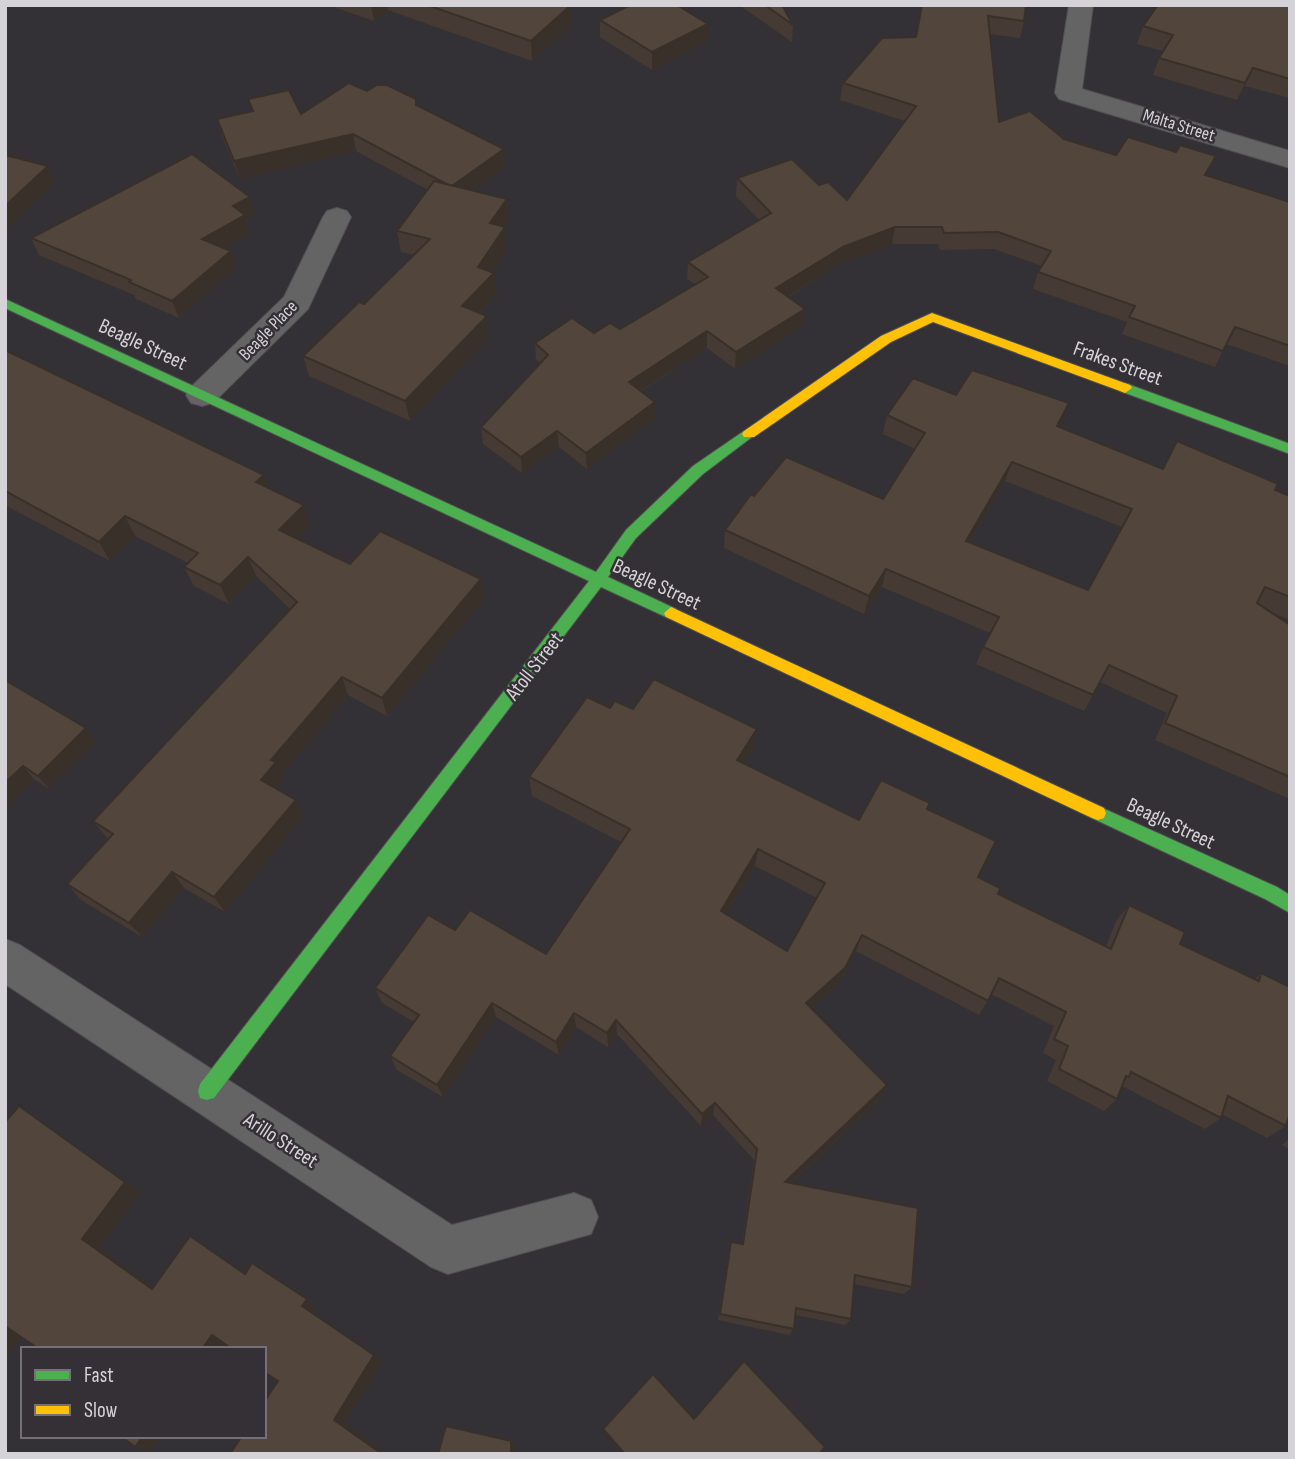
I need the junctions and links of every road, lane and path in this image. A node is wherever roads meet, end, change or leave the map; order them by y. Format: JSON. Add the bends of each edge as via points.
{"nodes":[{"id":1,"x":1081,"y":5,"type":"edge"},
{"id":2,"x":1290,"y":159,"type":"edge"},
{"id":3,"x":337,"y":216,"type":"dead end"},
{"id":4,"x":5,"y":303,"type":"edge"},
{"id":5,"x":932,"y":317,"type":"joint"},
{"id":6,"x":202,"y":395,"type":"junction"},
{"id":7,"x":1290,"y":449,"type":"edge"},
{"id":8,"x":599,"y":580,"type":"junction"},
{"id":9,"x":1290,"y":905,"type":"edge"},
{"id":10,"x":5,"y":959,"type":"edge"},
{"id":11,"x":207,"y":1091,"type":"junction"},
{"id":12,"x":574,"y":1217,"type":"dead end"}],
"edges":[{"from":1,"to":2,"type":"street","name":"Malta Street","via":[[1068,93]]},
{"from":3,"to":6,"type":"street","name":"Beagle Place","via":[[297,302]]},
{"from":4,"to":6,"type":"street","name":"Beagle Street"},
{"from":5,"to":7,"type":"street","name":"Frakes Street"},
{"from":5,"to":8,"type":"street","name":"Atoll Street","via":[[886,339],[698,470],[631,534]]},
{"from":6,"to":8,"type":"street","name":"Beagle Street"},
{"from":8,"to":9,"type":"street","name":"Beagle Street"},
{"from":8,"to":11,"type":"street","name":"Atoll Street"},
{"from":10,"to":11,"type":"street","name":"Arillo Street"},
{"from":11,"to":12,"type":"street","name":"Arillo Street","via":[[448,1250]]}]}
